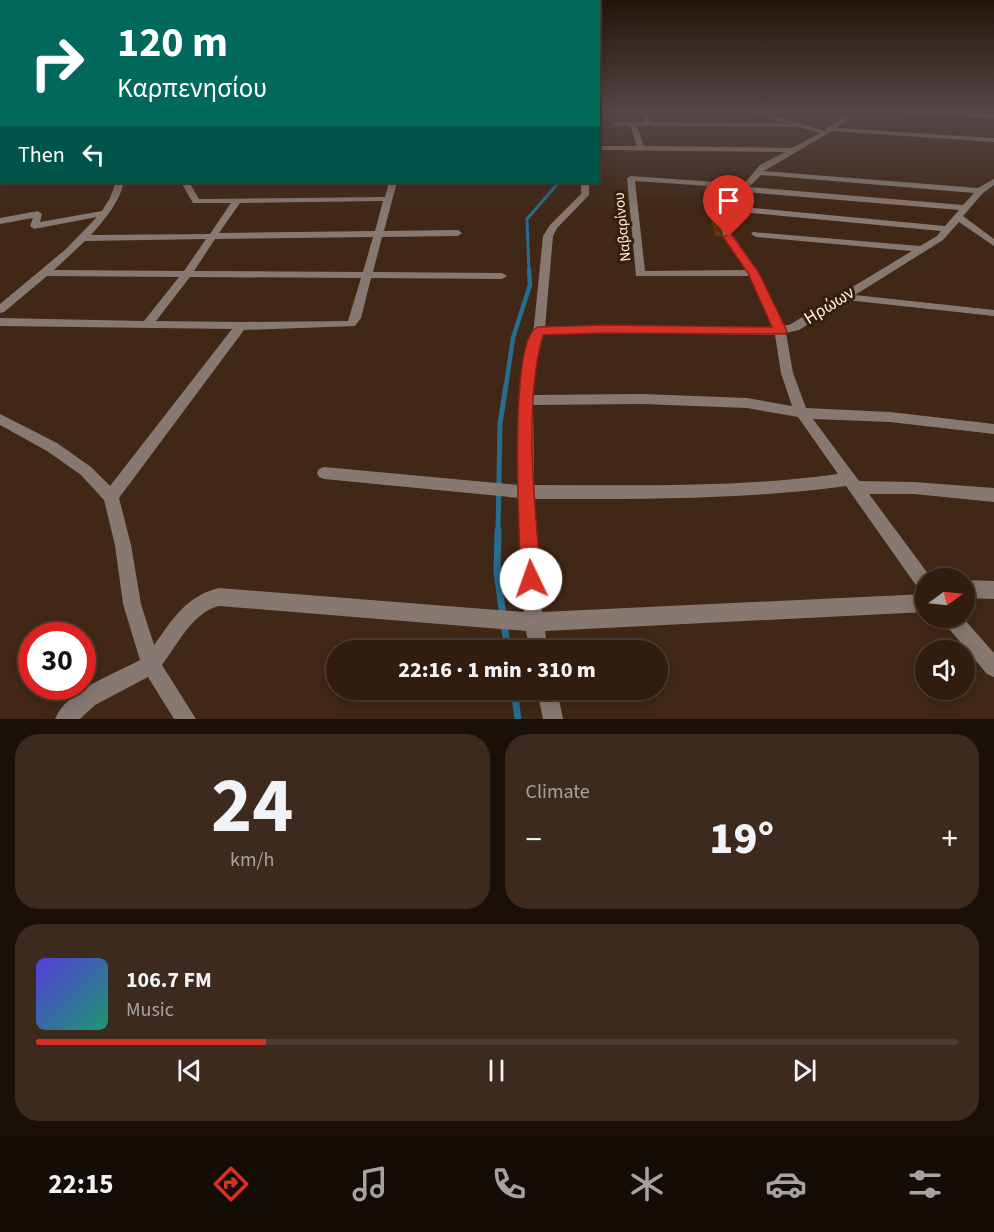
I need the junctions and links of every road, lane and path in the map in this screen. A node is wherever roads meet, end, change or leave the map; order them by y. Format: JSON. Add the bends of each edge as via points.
{"nodes":[{"id":1,"x":640,"y":145,"type":"edge"},
{"id":2,"x":805,"y":145,"type":"edge"},
{"id":3,"x":600,"y":148,"type":"edge"},
{"id":4,"x":641,"y":148,"type":"junction"},
{"id":5,"x":795,"y":150,"type":"junction"},
{"id":6,"x":759,"y":173,"type":"junction"},
{"id":7,"x":994,"y":181,"type":"edge"},
{"id":8,"x":120,"y":183,"type":"edge"},
{"id":9,"x":186,"y":183,"type":"edge"},
{"id":10,"x":393,"y":183,"type":"edge"},
{"id":11,"x":585,"y":183,"type":"edge"},
{"id":12,"x":742,"y":188,"type":"junction"},
{"id":13,"x":980,"y":191,"type":"junction"},
{"id":14,"x":387,"y":199,"type":"junction"},
{"id":15,"x":237,"y":201,"type":"junction"},
{"id":16,"x":725,"y":208,"type":"junction"},
{"id":17,"x":105,"y":213,"type":"junction"},
{"id":18,"x":962,"y":213,"type":"junction"},
{"id":19,"x":0,"y":220,"type":"edge"},
{"id":20,"x":948,"y":229,"type":"junction"},
{"id":21,"x":458,"y":233,"type":"dead end"},
{"id":22,"x":378,"y":234,"type":"junction"},
{"id":23,"x":756,"y":234,"type":"dead end"},
{"id":24,"x":213,"y":237,"type":"junction"},
{"id":25,"x":82,"y":238,"type":"junction"},
{"id":26,"x":993,"y":241,"type":"edge"},
{"id":27,"x":921,"y":249,"type":"junction"},
{"id":28,"x":42,"y":273,"type":"junction"},
{"id":29,"x":754,"y":273,"type":"junction"},
{"id":30,"x":186,"y":275,"type":"junction"},
{"id":31,"x":368,"y":276,"type":"junction"},
{"id":32,"x":502,"y":276,"type":"dead end"},
{"id":33,"x":844,"y":297,"type":"junction"},
{"id":34,"x":0,"y":310,"type":"edge"},
{"id":35,"x":994,"y":314,"type":"edge"},
{"id":36,"x":0,"y":322,"type":"edge"},
{"id":37,"x":147,"y":325,"type":"junction"},
{"id":38,"x":241,"y":326,"type":"junction"},
{"id":39,"x":780,"y":331,"type":"junction"},
{"id":40,"x":538,"y":332,"type":"junction"},
{"id":41,"x":526,"y":400,"type":"junction"},
{"id":42,"x":802,"y":413,"type":"junction"},
{"id":43,"x":0,"y":418,"type":"edge"},
{"id":44,"x":994,"y":429,"type":"edge"},
{"id":45,"x":324,"y":473,"type":"dead end"},
{"id":46,"x":852,"y":483,"type":"junction"},
{"id":47,"x":526,"y":492,"type":"junction"},
{"id":48,"x":994,"y":495,"type":"edge"},
{"id":49,"x":111,"y":497,"type":"junction"},
{"id":50,"x":915,"y":570,"type":"edge"},
{"id":51,"x":975,"y":589,"type":"edge"},
{"id":52,"x":994,"y":590,"type":"edge"},
{"id":53,"x":915,"y":604,"type":"edge"},
{"id":54,"x":534,"y":622,"type":"junction"},
{"id":55,"x":960,"y":628,"type":"edge"},
{"id":56,"x":537,"y":640,"type":"edge"},
{"id":57,"x":151,"y":665,"type":"junction"},
{"id":58,"x":994,"y":667,"type":"edge"},
{"id":59,"x":549,"y":700,"type":"edge"},
{"id":60,"x":65,"y":719,"type":"edge"},
{"id":61,"x":186,"y":719,"type":"edge"},
{"id":62,"x":553,"y":719,"type":"edge"}],
"edges":[{"from":1,"to":4,"type":"street"},
{"from":2,"to":5,"type":"street"},
{"from":3,"to":4,"type":"street"},
{"from":4,"to":5,"type":"street"},
{"from":5,"to":6,"type":"street","via":[[772,160]]},
{"from":6,"to":12,"type":"street"},
{"from":6,"to":13,"type":"street"},
{"from":7,"to":13,"type":"street","name":"Ηρώων"},
{"from":8,"to":17,"type":"street","via":[[118,194]]},
{"from":9,"to":15,"type":"street","via":[[196,201]]},
{"from":10,"to":14,"type":"street"},
{"from":11,"to":40,"type":"street","via":[[585,195],[548,236]]},
{"from":12,"to":16,"type":"street"},
{"from":12,"to":18,"type":"street"},
{"from":12,"to":29,"type":"street","name":"Ναβαρίνου","via":[[631,178],[640,274]]},
{"from":13,"to":18,"type":"street","name":"Ηρώων"},
{"from":14,"to":15,"type":"street"},
{"from":14,"to":22,"type":"street"},
{"from":15,"to":24,"type":"street"},
{"from":16,"to":20,"type":"street"},
{"from":16,"to":29,"type":"street","via":[[722,220],[729,237]]},
{"from":17,"to":19,"type":"street","via":[[34,226],[38,214]]},
{"from":17,"to":25,"type":"street"},
{"from":18,"to":20,"type":"street","name":"Ηρώων"},
{"from":18,"to":26,"type":"street"},
{"from":20,"to":27,"type":"street","name":"Ηρώων"},
{"from":21,"to":22,"type":"street"},
{"from":22,"to":24,"type":"street"},
{"from":22,"to":31,"type":"street"},
{"from":23,"to":27,"type":"street"},
{"from":24,"to":25,"type":"street"},
{"from":24,"to":30,"type":"street"},
{"from":25,"to":28,"type":"street"},
{"from":27,"to":33,"type":"street","name":"Ηρώων"},
{"from":28,"to":30,"type":"street"},
{"from":28,"to":34,"type":"street"},
{"from":29,"to":39,"type":"street"},
{"from":30,"to":31,"type":"street"},
{"from":30,"to":37,"type":"street"},
{"from":31,"to":32,"type":"street"},
{"from":31,"to":38,"type":"street","via":[[351,324]]},
{"from":33,"to":35,"type":"street"},
{"from":33,"to":39,"type":"street","name":"Ηρώων","via":[[795,327]]},
{"from":36,"to":37,"type":"street"},
{"from":37,"to":38,"type":"street"},
{"from":38,"to":49,"type":"street"},
{"from":39,"to":40,"type":"street"},
{"from":39,"to":42,"type":"street","via":[[795,401]]},
{"from":40,"to":41,"type":"street","via":[[529,362]]},
{"from":41,"to":42,"type":"street","via":[[747,403]]},
{"from":41,"to":47,"type":"street"},
{"from":42,"to":44,"type":"street","via":[[890,417]]},
{"from":42,"to":46,"type":"street"},
{"from":43,"to":49,"type":"street","via":[[86,471]]},
{"from":45,"to":47,"type":"street"},
{"from":46,"to":47,"type":"street","via":[[662,492]]},
{"from":46,"to":48,"type":"street"},
{"from":46,"to":50,"type":"street"},
{"from":47,"to":54,"type":"street"},
{"from":49,"to":57,"type":"street","via":[[132,604]]},
{"from":51,"to":52,"type":"street"},
{"from":53,"to":54,"type":"street"},
{"from":54,"to":56,"type":"street"},
{"from":54,"to":57,"type":"street","via":[[219,597],[206,600],[183,620]]},
{"from":55,"to":58,"type":"street"},
{"from":57,"to":60,"type":"street","via":[[88,698]]},
{"from":57,"to":61,"type":"street"},
{"from":59,"to":62,"type":"street"}]}
